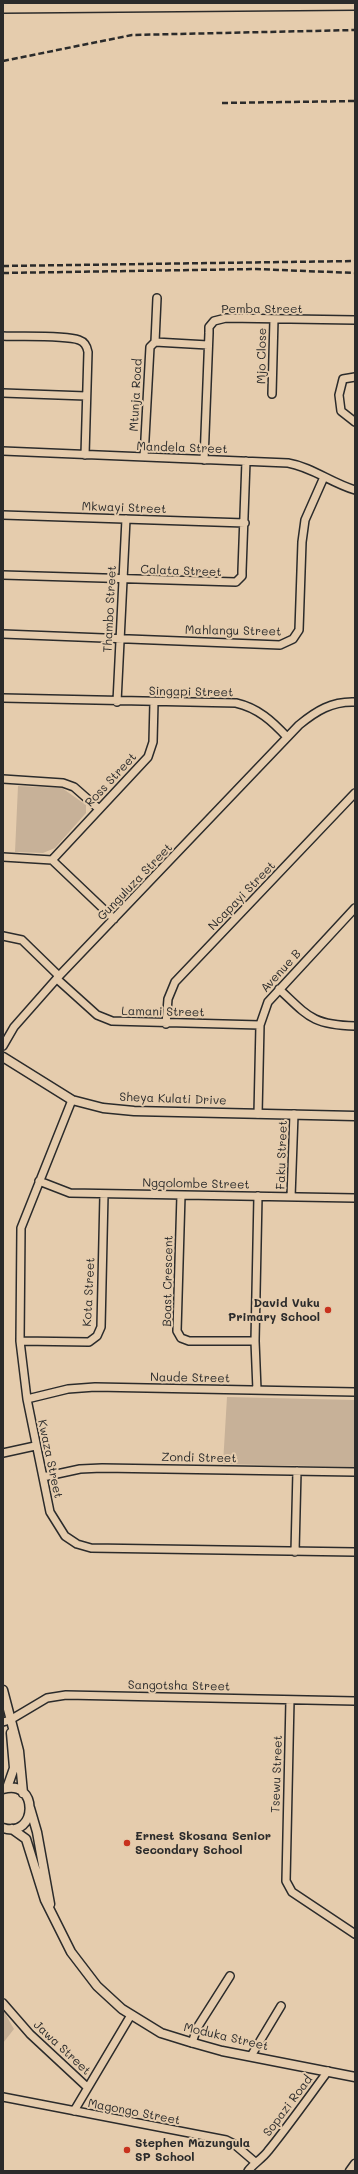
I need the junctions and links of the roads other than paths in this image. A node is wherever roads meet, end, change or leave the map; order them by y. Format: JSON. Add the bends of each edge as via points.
{"nodes":[{"id":1,"x":204,"y":4,"type":"edge"},
{"id":2,"x":355,"y":4,"type":"edge"},
{"id":3,"x":3,"y":7,"type":"edge"},
{"id":4,"x":157,"y":298,"type":"dead end"},
{"id":5,"x":274,"y":319,"type":"junction"},
{"id":6,"x":355,"y":320,"type":"edge"},
{"id":7,"x":3,"y":336,"type":"edge"},
{"id":8,"x":155,"y":342,"type":"junction"},
{"id":9,"x":208,"y":345,"type":"junction"},
{"id":10,"x":355,"y":377,"type":"edge"},
{"id":11,"x":3,"y":393,"type":"edge"},
{"id":12,"x":272,"y":394,"type":"dead end"},
{"id":13,"x":86,"y":396,"type":"junction"},
{"id":14,"x":355,"y":422,"type":"edge"},
{"id":15,"x":3,"y":451,"type":"edge"},
{"id":16,"x":84,"y":455,"type":"junction"},
{"id":17,"x":144,"y":457,"type":"junction"},
{"id":18,"x":204,"y":460,"type":"junction"},
{"id":19,"x":246,"y":461,"type":"junction"},
{"id":20,"x":324,"y":477,"type":"junction"},
{"id":21,"x":355,"y":490,"type":"edge"},
{"id":22,"x":3,"y":515,"type":"edge"},
{"id":23,"x":126,"y":519,"type":"junction"},
{"id":24,"x":245,"y":523,"type":"junction"},
{"id":25,"x":3,"y":575,"type":"edge"},
{"id":26,"x":122,"y":580,"type":"junction"},
{"id":27,"x":3,"y":634,"type":"edge"},
{"id":28,"x":119,"y":639,"type":"junction"},
{"id":29,"x":3,"y":698,"type":"edge"},
{"id":30,"x":116,"y":702,"type":"junction"},
{"id":31,"x":154,"y":702,"type":"junction"},
{"id":32,"x":355,"y":702,"type":"edge"},
{"id":33,"x":287,"y":737,"type":"junction"},
{"id":34,"x":3,"y":779,"type":"edge"},
{"id":35,"x":355,"y":793,"type":"edge"},
{"id":36,"x":99,"y":809,"type":"junction"},
{"id":37,"x":3,"y":857,"type":"edge"},
{"id":38,"x":52,"y":860,"type":"junction"},
{"id":39,"x":355,"y":908,"type":"edge"},
{"id":40,"x":114,"y":919,"type":"junction"},
{"id":41,"x":3,"y":936,"type":"edge"},
{"id":42,"x":58,"y":977,"type":"junction"},
{"id":43,"x":279,"y":989,"type":"junction"},
{"id":44,"x":166,"y":1024,"type":"junction"},
{"id":45,"x":260,"y":1025,"type":"junction"},
{"id":46,"x":355,"y":1026,"type":"edge"},
{"id":47,"x":3,"y":1046,"type":"edge"},
{"id":48,"x":3,"y":1057,"type":"edge"},
{"id":49,"x":72,"y":1100,"type":"junction"},
{"id":50,"x":258,"y":1114,"type":"junction"},
{"id":51,"x":294,"y":1114,"type":"junction"},
{"id":52,"x":355,"y":1116,"type":"edge"},
{"id":53,"x":39,"y":1181,"type":"junction"},
{"id":54,"x":104,"y":1194,"type":"junction"},
{"id":55,"x":181,"y":1195,"type":"junction"},
{"id":56,"x":258,"y":1196,"type":"junction"},
{"id":57,"x":291,"y":1197,"type":"junction"},
{"id":58,"x":355,"y":1198,"type":"edge"},
{"id":59,"x":20,"y":1341,"type":"junction"},
{"id":60,"x":255,"y":1341,"type":"junction"},
{"id":61,"x":257,"y":1390,"type":"junction"},
{"id":62,"x":355,"y":1392,"type":"edge"},
{"id":63,"x":26,"y":1399,"type":"junction"},
{"id":64,"x":35,"y":1446,"type":"junction"},
{"id":65,"x":3,"y":1453,"type":"edge"},
{"id":66,"x":297,"y":1471,"type":"junction"},
{"id":67,"x":355,"y":1472,"type":"edge"},
{"id":68,"x":43,"y":1477,"type":"junction"},
{"id":69,"x":295,"y":1552,"type":"junction"},
{"id":70,"x":355,"y":1552,"type":"edge"},
{"id":71,"x":3,"y":1690,"type":"edge"},
{"id":72,"x":290,"y":1700,"type":"junction"},
{"id":73,"x":355,"y":1701,"type":"edge"},
{"id":74,"x":6,"y":1721,"type":"edge"},
{"id":75,"x":5,"y":1788,"type":"edge"},
{"id":76,"x":23,"y":1793,"type":"junction"},
{"id":77,"x":30,"y":1808,"type":"junction"},
{"id":78,"x":3,"y":1828,"type":"edge"},
{"id":79,"x":12,"y":1829,"type":"junction"},
{"id":80,"x":51,"y":1913,"type":"junction"},
{"id":81,"x":355,"y":1934,"type":"edge"},
{"id":82,"x":230,"y":1976,"type":"dead end"},
{"id":83,"x":3,"y":2003,"type":"edge"},
{"id":84,"x":281,"y":2006,"type":"dead end"},
{"id":85,"x":131,"y":2015,"type":"junction"},
{"id":86,"x":192,"y":2043,"type":"junction"},
{"id":87,"x":251,"y":2056,"type":"junction"},
{"id":88,"x":328,"y":2071,"type":"junction"},
{"id":89,"x":355,"y":2077,"type":"edge"},
{"id":90,"x":87,"y":2087,"type":"junction"},
{"id":91,"x":3,"y":2097,"type":"edge"},
{"id":92,"x":74,"y":2111,"type":"junction"},
{"id":93,"x":255,"y":2162,"type":"junction"},
{"id":94,"x":355,"y":2164,"type":"edge"},
{"id":95,"x":248,"y":2171,"type":"edge"},
{"id":96,"x":350,"y":2171,"type":"edge"}],
"edges":[{"from":1,"to":2,"type":"main road"},
{"from":1,"to":3,"type":"main road"},
{"from":4,"to":8,"type":"street","name":"Mtunja Road"},
{"from":5,"to":6,"type":"street","name":"Pemba Street"},
{"from":5,"to":9,"type":"street","name":"Pemba Street","via":[[219,318],[209,327]]},
{"from":5,"to":12,"type":"street","name":"Mjo Close"},
{"from":7,"to":13,"type":"street","via":[[65,338],[84,343],[88,352]]},
{"from":8,"to":9,"type":"street"},
{"from":8,"to":17,"type":"street","name":"Mtunja Road","via":[[150,347]]},
{"from":9,"to":18,"type":"street","name":"Pemba Street"},
{"from":10,"to":14,"type":"street","via":[[343,379],[339,395],[341,411]]},
{"from":11,"to":13,"type":"street"},
{"from":13,"to":16,"type":"street"},
{"from":15,"to":16,"type":"street","name":"Mandela Street"},
{"from":16,"to":17,"type":"street","name":"Mandela Street"},
{"from":17,"to":18,"type":"street","name":"Mandela Street"},
{"from":18,"to":19,"type":"street","name":"Mandela Street"},
{"from":19,"to":20,"type":"street","name":"Mandela Street","via":[[298,465]]},
{"from":19,"to":24,"type":"street","name":"Calata Street"},
{"from":20,"to":21,"type":"street","name":"Mandela Street"},
{"from":20,"to":28,"type":"street","name":"Mahlangu Street","via":[[305,520],[299,630],[293,639],[280,645]]},
{"from":22,"to":23,"type":"street","name":"Mkwayi Street"},
{"from":23,"to":24,"type":"street","name":"Mkwayi Street"},
{"from":23,"to":26,"type":"street","name":"Thambo Street"},
{"from":24,"to":26,"type":"street","name":"Calata Street","via":[[242,576],[236,582]]},
{"from":25,"to":26,"type":"street","name":"Calata Street"},
{"from":26,"to":28,"type":"street","name":"Thambo Street"},
{"from":27,"to":28,"type":"street","name":"Mahlangu Street"},
{"from":28,"to":30,"type":"street","name":"Thambo Street"},
{"from":29,"to":30,"type":"street","name":"Singapi Street"},
{"from":30,"to":31,"type":"street","name":"Singapi Street"},
{"from":31,"to":33,"type":"street","name":"Singapi Street","via":[[217,701],[244,705],[273,722]]},
{"from":31,"to":36,"type":"street","name":"Ross Street","via":[[153,742],[148,757]]},
{"from":32,"to":33,"type":"street","via":[[324,707]]},
{"from":33,"to":40,"type":"street","name":"Gunguluza Street"},
{"from":34,"to":36,"type":"street","via":[[63,783],[74,787]]},
{"from":35,"to":44,"type":"street","name":"Ncapayi Street","via":[[175,982],[168,1000]]},
{"from":36,"to":38,"type":"street","name":"Ross Street"},
{"from":37,"to":38,"type":"street"},
{"from":38,"to":40,"type":"street"},
{"from":39,"to":43,"type":"street","name":"Avenue B"},
{"from":40,"to":42,"type":"street","name":"Gunguluza Street"},
{"from":41,"to":42,"type":"street","name":"Lamani Street","via":[[22,940]]},
{"from":42,"to":44,"type":"street","name":"Lamani Street","via":[[97,1015],[106,1019],[125,1023]]},
{"from":42,"to":47,"type":"street","name":"Gunguluza Street","via":[[14,1027]]},
{"from":43,"to":45,"type":"street","name":"Avenue B","via":[[268,1002]]},
{"from":43,"to":46,"type":"street","via":[[314,1019],[332,1025]]},
{"from":44,"to":45,"type":"street","name":"Lamani Street"},
{"from":45,"to":50,"type":"street","name":"Avenue B"},
{"from":48,"to":49,"type":"street","name":"Sheya Kulati Drive"},
{"from":49,"to":50,"type":"street","name":"Sheya Kulati Drive","via":[[117,1110]]},
{"from":49,"to":53,"type":"street","name":"Kwaza Street"},
{"from":50,"to":51,"type":"street","name":"Sheya Kulati Drive"},
{"from":51,"to":52,"type":"street","name":"Sheya Kulati Drive"},
{"from":51,"to":57,"type":"street","name":"Faku Street"},
{"from":53,"to":54,"type":"street","name":"Ngqolombe Street","via":[[70,1193]]},
{"from":53,"to":59,"type":"street","name":"Kwaza Street","via":[[21,1228]]},
{"from":54,"to":55,"type":"street","name":"Ngqolombe Street"},
{"from":54,"to":59,"type":"street","name":"Kota Street","via":[[101,1327],[97,1336],[89,1342]]},
{"from":55,"to":56,"type":"street","name":"Ngqolombe Street"},
{"from":55,"to":60,"type":"street","name":"Boast Crescent","via":[[177,1318],[179,1336],[189,1341]]},
{"from":56,"to":57,"type":"street","name":"Ngqolombe Street"},
{"from":56,"to":60,"type":"street"},
{"from":57,"to":58,"type":"street","name":"Ngqolombe Street"},
{"from":59,"to":63,"type":"street","name":"Kwaza Street"},
{"from":60,"to":61,"type":"street"},
{"from":61,"to":62,"type":"street","name":"Naude Street"},
{"from":61,"to":63,"type":"street","name":"Naude Street","via":[[95,1387],[68,1389]]},
{"from":63,"to":64,"type":"street","name":"Kwaza Street"},
{"from":64,"to":65,"type":"street"},
{"from":64,"to":68,"type":"street","name":"Kwaza Street"},
{"from":66,"to":67,"type":"street","name":"Zondi Street"},
{"from":66,"to":68,"type":"street","name":"Zondi Street","via":[[102,1468],[80,1469]]},
{"from":66,"to":69,"type":"street"},
{"from":68,"to":69,"type":"street","name":"Kwaza Street","via":[[50,1512],[56,1524],[65,1536],[83,1546]]},
{"from":69,"to":70,"type":"street","name":"Kwaza Street"},
{"from":71,"to":74,"type":"street"},
{"from":72,"to":73,"type":"street","name":"Sangotsha Street"},
{"from":72,"to":74,"type":"street","name":"Sangotsha Street","via":[[66,1694],[47,1698]]},
{"from":72,"to":81,"type":"street","name":"Tsewu Street","via":[[286,1881],[292,1892]]},
{"from":74,"to":75,"type":"street","via":[[14,1768]]},
{"from":74,"to":76,"type":"street","via":[[20,1751]]},
{"from":75,"to":76,"type":"street","via":[[18,1789]]},
{"from":76,"to":77,"type":"street","name":"Moduka Street"},
{"from":77,"to":79,"type":"street","via":[[27,1820]]},
{"from":77,"to":80,"type":"street","name":"Moduka Street","via":[[46,1874]]},
{"from":78,"to":79,"type":"street"},
{"from":79,"to":80,"type":"street","name":"Moduka Street","via":[[26,1839]]},
{"from":80,"to":85,"type":"street","name":"Moduka Street","via":[[68,1947],[85,1972],[110,1999]]},
{"from":82,"to":86,"type":"street","via":[[197,2028]]},
{"from":83,"to":90,"type":"street","name":"Jawa Street","via":[[22,2026]]},
{"from":84,"to":87,"type":"street"},
{"from":85,"to":86,"type":"street","name":"Moduka Street","via":[[161,2032]]},
{"from":85,"to":90,"type":"street","name":"Jawa Street"},
{"from":86,"to":87,"type":"street","name":"Moduka Street"},
{"from":87,"to":88,"type":"street","name":"Moduka Street"},
{"from":88,"to":89,"type":"street","name":"Moduka Street"},
{"from":88,"to":93,"type":"street","name":"Sopazi Road","via":[[294,2119],[266,2153]]},
{"from":90,"to":92,"type":"street","name":"Jawa Street"},
{"from":91,"to":92,"type":"street","name":"Magongo Street"},
{"from":92,"to":93,"type":"street","name":"Magongo Street","via":[[226,2140]]},
{"from":93,"to":95,"type":"street","name":"Sopazi Road"},
{"from":94,"to":96,"type":"street"}]}
